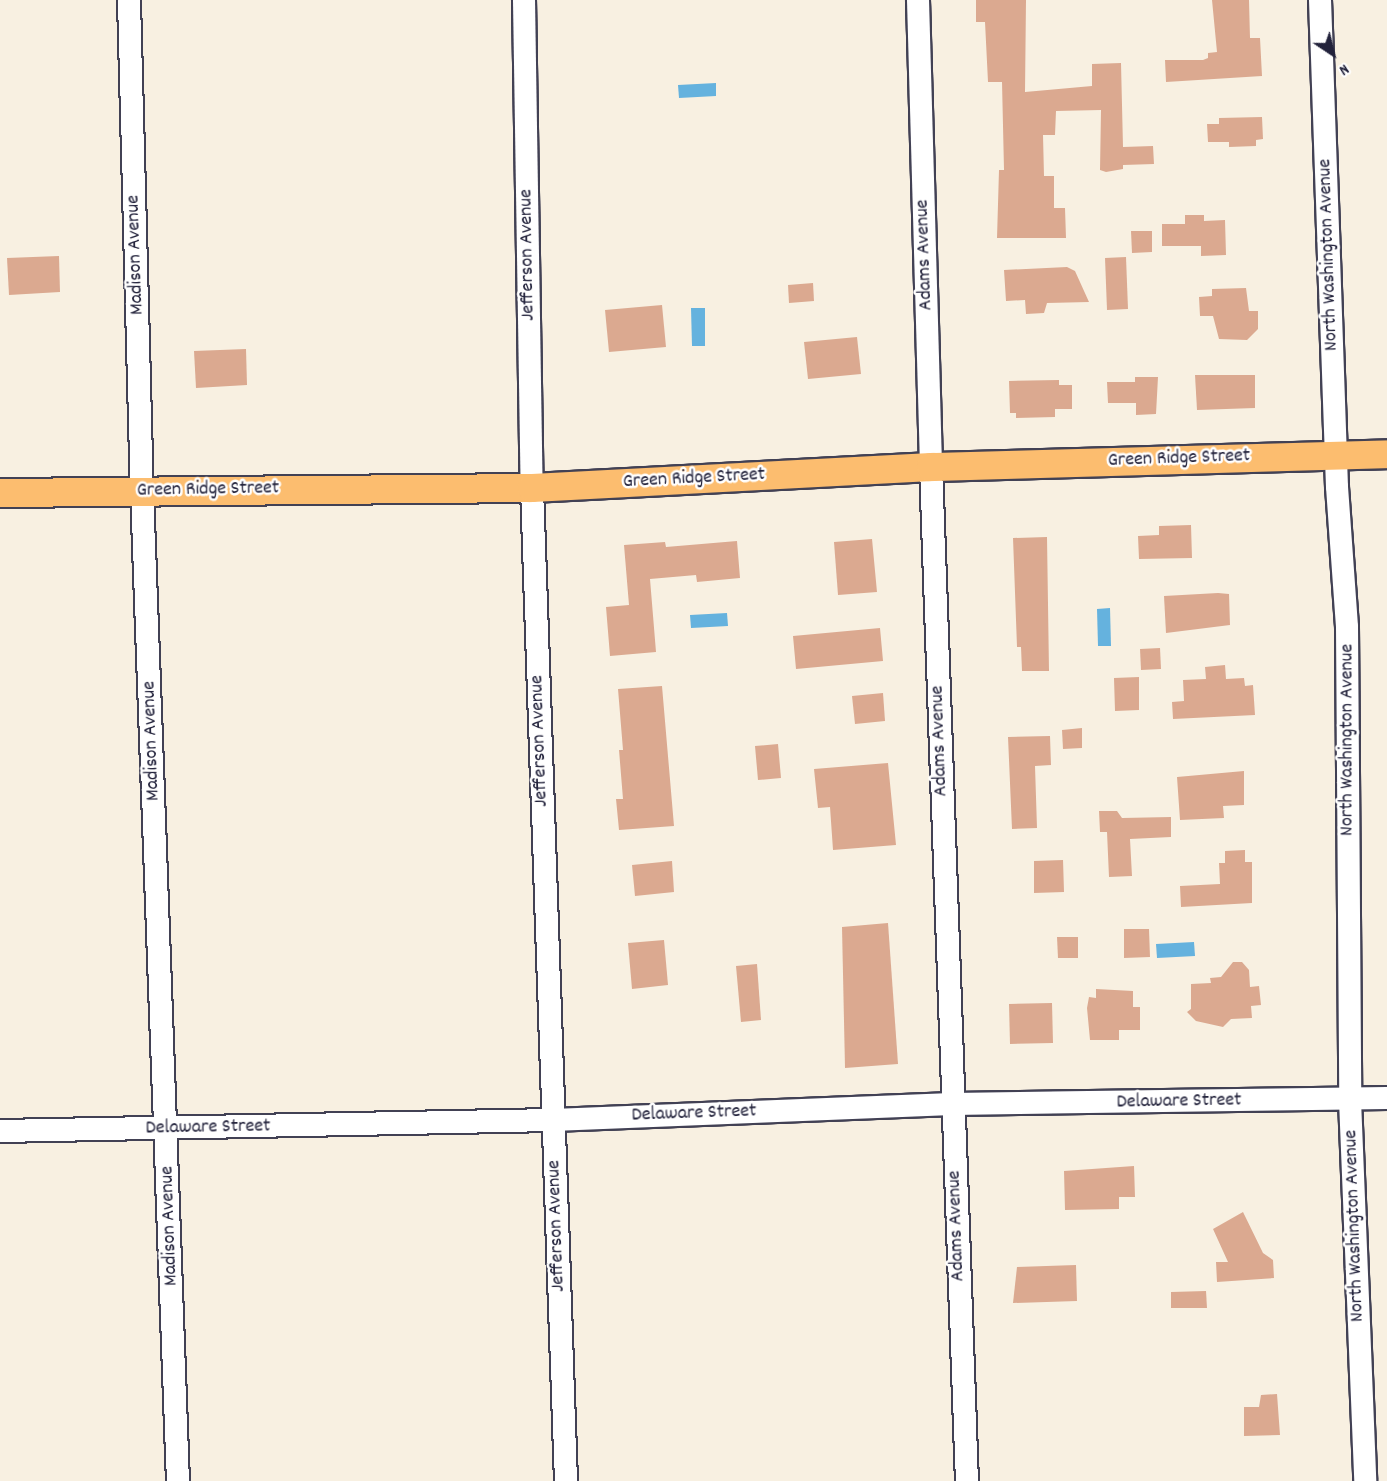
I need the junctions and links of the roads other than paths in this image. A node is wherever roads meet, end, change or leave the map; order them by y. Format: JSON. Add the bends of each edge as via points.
{"nodes":[{"id":1,"x":129,"y":0,"type":"edge"},
{"id":2,"x":524,"y":0,"type":"edge"},
{"id":3,"x":918,"y":0,"type":"edge"},
{"id":4,"x":1320,"y":0,"type":"edge"},
{"id":5,"x":1387,"y":454,"type":"edge"},
{"id":6,"x":1337,"y":455,"type":"junction"},
{"id":7,"x":931,"y":467,"type":"junction"},
{"id":8,"x":532,"y":488,"type":"junction"},
{"id":9,"x":142,"y":491,"type":"junction"},
{"id":10,"x":0,"y":493,"type":"edge"},
{"id":11,"x":1387,"y":1098,"type":"edge"},
{"id":12,"x":1350,"y":1100,"type":"junction"},
{"id":13,"x":952,"y":1104,"type":"junction"},
{"id":14,"x":554,"y":1120,"type":"junction"},
{"id":15,"x":166,"y":1129,"type":"junction"},
{"id":16,"x":0,"y":1131,"type":"edge"},
{"id":17,"x":178,"y":1481,"type":"edge"},
{"id":18,"x":566,"y":1481,"type":"edge"},
{"id":19,"x":967,"y":1481,"type":"edge"},
{"id":20,"x":1365,"y":1481,"type":"edge"}],
"edges":[{"from":1,"to":9,"type":"street","name":"Madison Avenue"},
{"from":2,"to":8,"type":"street","name":"Jefferson Avenue"},
{"from":3,"to":7,"type":"street","name":"Adams Avenue"},
{"from":4,"to":6,"type":"street","name":"North Washington Avenue"},
{"from":5,"to":6,"type":"main road","name":"Green Ridge Street"},
{"from":6,"to":7,"type":"main road","name":"Green Ridge Street"},
{"from":6,"to":12,"type":"street","name":"North Washington Avenue","via":[[1347,627]]},
{"from":7,"to":8,"type":"main road","name":"Green Ridge Street"},
{"from":7,"to":13,"type":"street","name":"Adams Avenue"},
{"from":8,"to":9,"type":"main road","name":"Green Ridge Street"},
{"from":8,"to":14,"type":"street","name":"Jefferson Avenue"},
{"from":9,"to":10,"type":"main road","name":"Green Ridge Street"},
{"from":9,"to":15,"type":"street","name":"Madison Avenue"},
{"from":11,"to":12,"type":"street","name":"Delaware Street"},
{"from":12,"to":13,"type":"street","name":"Delaware Street"},
{"from":12,"to":20,"type":"street","name":"North Washington Avenue"},
{"from":13,"to":14,"type":"street","name":"Delaware Street"},
{"from":13,"to":19,"type":"street","name":"Adams Avenue"},
{"from":14,"to":15,"type":"street","name":"Delaware Street"},
{"from":14,"to":18,"type":"street","name":"Jefferson Avenue"},
{"from":15,"to":16,"type":"street","name":"Delaware Street"},
{"from":15,"to":17,"type":"street","name":"Madison Avenue"}]}
